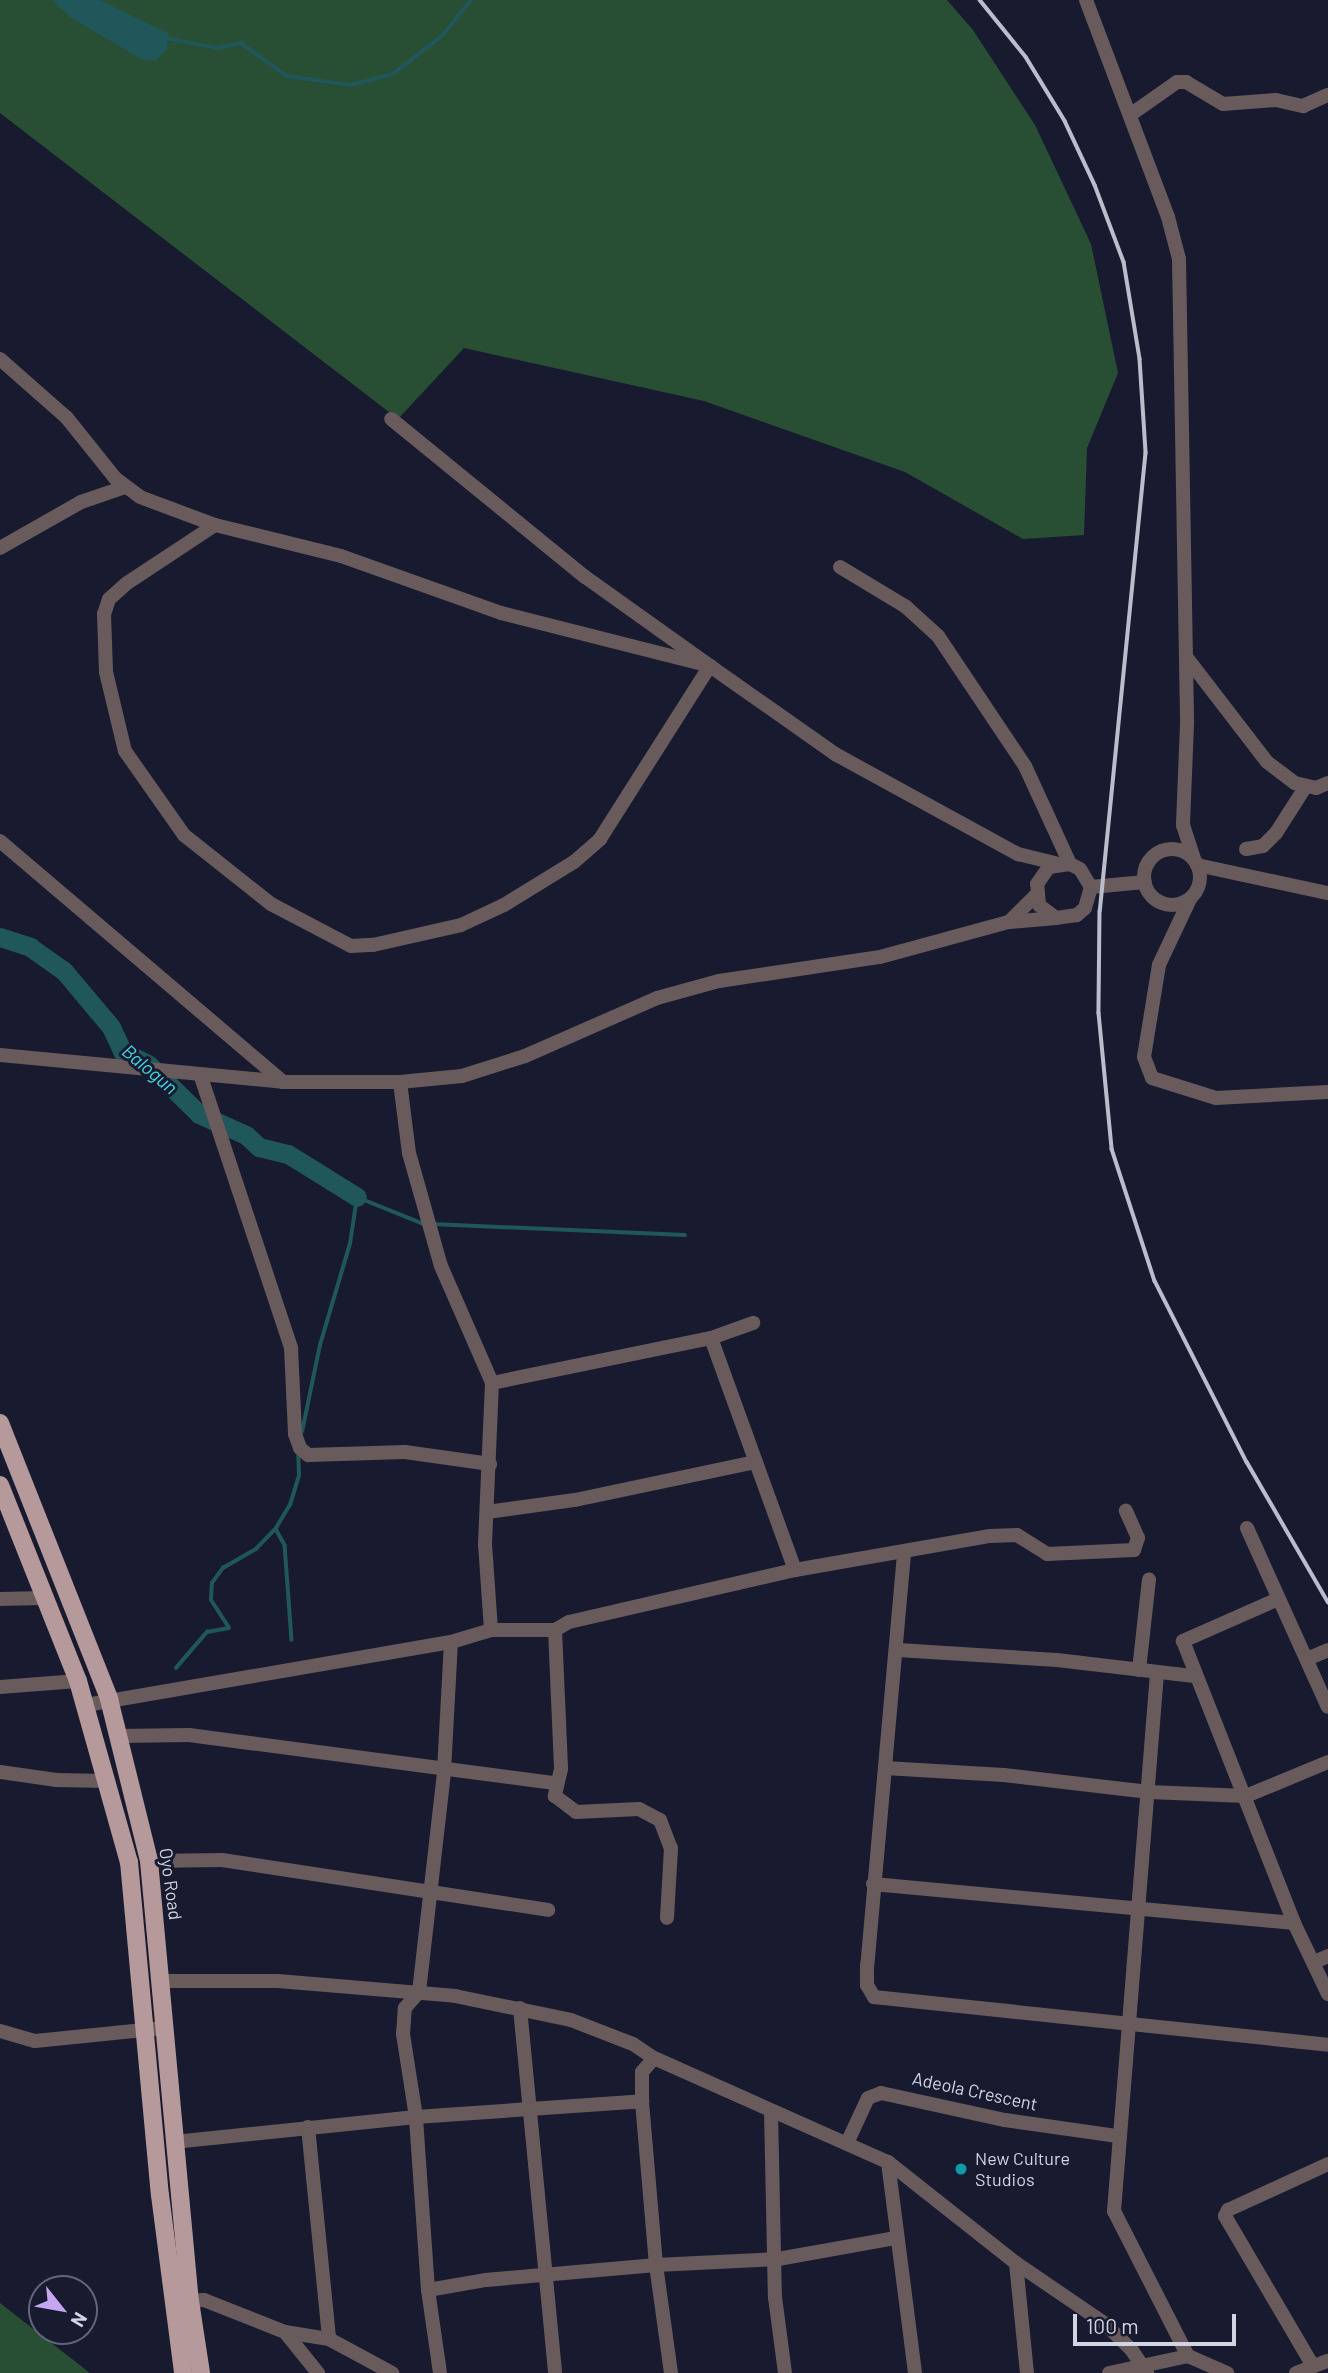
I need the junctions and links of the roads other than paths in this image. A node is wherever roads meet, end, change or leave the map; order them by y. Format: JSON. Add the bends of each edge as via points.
{"nodes":[{"id":1,"x":1086,"y":0,"type":"edge"},
{"id":2,"x":1328,"y":95,"type":"edge"},
{"id":3,"x":1130,"y":114,"type":"junction"},
{"id":4,"x":0,"y":359,"type":"edge"},
{"id":5,"x":391,"y":419,"type":"dead end"},
{"id":6,"x":125,"y":487,"type":"junction"},
{"id":7,"x":215,"y":525,"type":"junction"},
{"id":8,"x":0,"y":548,"type":"edge"},
{"id":9,"x":840,"y":567,"type":"dead end"},
{"id":10,"x":1186,"y":657,"type":"junction"},
{"id":11,"x":710,"y":666,"type":"junction"},
{"id":12,"x":1328,"y":783,"type":"edge"},
{"id":13,"x":1306,"y":786,"type":"junction"},
{"id":14,"x":1183,"y":825,"type":"junction"},
{"id":15,"x":0,"y":841,"type":"edge"},
{"id":16,"x":1168,"y":849,"type":"junction"},
{"id":17,"x":1246,"y":849,"type":"dead end"},
{"id":18,"x":1018,"y":854,"type":"junction"},
{"id":19,"x":1196,"y":862,"type":"junction"},
{"id":20,"x":1065,"y":864,"type":"junction"},
{"id":21,"x":1145,"y":882,"type":"junction"},
{"id":22,"x":1091,"y":887,"type":"junction"},
{"id":23,"x":1036,"y":890,"type":"junction"},
{"id":24,"x":1328,"y":893,"type":"edge"},
{"id":25,"x":1190,"y":899,"type":"junction"},
{"id":26,"x":1162,"y":903,"type":"junction"},
{"id":27,"x":1056,"y":918,"type":"junction"},
{"id":28,"x":1009,"y":922,"type":"junction"},
{"id":29,"x":1172,"y":932,"type":"junction"},
{"id":30,"x":0,"y":1055,"type":"edge"},
{"id":31,"x":200,"y":1074,"type":"junction"},
{"id":32,"x":284,"y":1082,"type":"junction"},
{"id":33,"x":400,"y":1082,"type":"junction"},
{"id":34,"x":1327,"y":1097,"type":"edge"},
{"id":35,"x":753,"y":1323,"type":"dead end"},
{"id":36,"x":711,"y":1338,"type":"junction"},
{"id":37,"x":492,"y":1383,"type":"junction"},
{"id":38,"x":0,"y":1423,"type":"edge"},
{"id":39,"x":756,"y":1462,"type":"junction"},
{"id":40,"x":490,"y":1464,"type":"junction"},
{"id":41,"x":0,"y":1485,"type":"edge"},
{"id":42,"x":1126,"y":1511,"type":"dead end"},
{"id":43,"x":487,"y":1512,"type":"junction"},
{"id":44,"x":5,"y":1513,"type":"edge"},
{"id":45,"x":1247,"y":1528,"type":"dead end"},
{"id":46,"x":904,"y":1554,"type":"junction"},
{"id":47,"x":795,"y":1570,"type":"junction"},
{"id":48,"x":1149,"y":1580,"type":"dead end"},
{"id":49,"x":45,"y":1598,"type":"junction"},
{"id":50,"x":0,"y":1599,"type":"edge"},
{"id":51,"x":1276,"y":1600,"type":"junction"},
{"id":52,"x":491,"y":1630,"type":"junction"},
{"id":53,"x":555,"y":1630,"type":"junction"},
{"id":54,"x":451,"y":1642,"type":"junction"},
{"id":55,"x":898,"y":1650,"type":"junction"},
{"id":56,"x":1328,"y":1650,"type":"edge"},
{"id":57,"x":1307,"y":1659,"type":"junction"},
{"id":58,"x":1139,"y":1671,"type":"junction"},
{"id":59,"x":1157,"y":1673,"type":"junction"},
{"id":60,"x":1194,"y":1676,"type":"junction"},
{"id":61,"x":78,"y":1681,"type":"junction"},
{"id":62,"x":0,"y":1687,"type":"edge"},
{"id":63,"x":109,"y":1699,"type":"junction"},
{"id":64,"x":86,"y":1705,"type":"junction"},
{"id":65,"x":1328,"y":1707,"type":"edge"},
{"id":66,"x":119,"y":1735,"type":"junction"},
{"id":67,"x":1328,"y":1762,"type":"edge"},
{"id":68,"x":885,"y":1768,"type":"junction"},
{"id":69,"x":444,"y":1771,"type":"junction"},
{"id":70,"x":0,"y":1772,"type":"edge"},
{"id":71,"x":108,"y":1781,"type":"junction"},
{"id":72,"x":555,"y":1783,"type":"junction"},
{"id":73,"x":1149,"y":1792,"type":"junction"},
{"id":74,"x":1246,"y":1796,"type":"junction"},
{"id":75,"x":149,"y":1861,"type":"junction"},
{"id":76,"x":873,"y":1884,"type":"junction"},
{"id":77,"x":430,"y":1889,"type":"junction"},
{"id":78,"x":1136,"y":1908,"type":"junction"},
{"id":79,"x":548,"y":1910,"type":"dead end"},
{"id":80,"x":667,"y":1918,"type":"dead end"},
{"id":81,"x":1294,"y":1923,"type":"junction"},
{"id":82,"x":1321,"y":1959,"type":"edge"},
{"id":83,"x":159,"y":1981,"type":"junction"},
{"id":84,"x":419,"y":1992,"type":"junction"},
{"id":85,"x":1328,"y":1994,"type":"edge"},
{"id":86,"x":520,"y":2008,"type":"junction"},
{"id":87,"x":1128,"y":2021,"type":"junction"},
{"id":88,"x":155,"y":2030,"type":"junction"},
{"id":89,"x":0,"y":2031,"type":"edge"},
{"id":90,"x":1328,"y":2045,"type":"edge"},
{"id":91,"x":654,"y":2058,"type":"junction"},
{"id":92,"x":642,"y":2101,"type":"junction"},
{"id":93,"x":530,"y":2107,"type":"junction"},
{"id":94,"x":771,"y":2111,"type":"junction"},
{"id":95,"x":416,"y":2117,"type":"junction"},
{"id":96,"x":308,"y":2127,"type":"junction"},
{"id":97,"x":1118,"y":2136,"type":"junction"},
{"id":98,"x":849,"y":2140,"type":"junction"},
{"id":99,"x":174,"y":2142,"type":"junction"},
{"id":100,"x":888,"y":2162,"type":"junction"},
{"id":101,"x":1328,"y":2164,"type":"edge"},
{"id":102,"x":896,"y":2238,"type":"junction"},
{"id":103,"x":778,"y":2259,"type":"junction"},
{"id":104,"x":1016,"y":2263,"type":"junction"},
{"id":105,"x":656,"y":2265,"type":"junction"},
{"id":106,"x":544,"y":2275,"type":"junction"},
{"id":107,"x":428,"y":2290,"type":"junction"},
{"id":108,"x":190,"y":2301,"type":"junction"},
{"id":109,"x":285,"y":2332,"type":"junction"},
{"id":110,"x":329,"y":2339,"type":"junction"},
{"id":111,"x":1188,"y":2356,"type":"junction"},
{"id":112,"x":1328,"y":2361,"type":"edge"},
{"id":113,"x":1313,"y":2366,"type":"junction"},
{"id":114,"x":1147,"y":2370,"type":"edge"},
{"id":115,"x":183,"y":2373,"type":"edge"},
{"id":116,"x":201,"y":2373,"type":"edge"},
{"id":117,"x":318,"y":2373,"type":"edge"},
{"id":118,"x":392,"y":2373,"type":"edge"},
{"id":119,"x":440,"y":2373,"type":"edge"},
{"id":120,"x":555,"y":2373,"type":"edge"},
{"id":121,"x":671,"y":2373,"type":"edge"},
{"id":122,"x":785,"y":2373,"type":"edge"},
{"id":123,"x":915,"y":2373,"type":"edge"},
{"id":124,"x":1027,"y":2373,"type":"edge"},
{"id":125,"x":1109,"y":2373,"type":"edge"},
{"id":126,"x":1227,"y":2373,"type":"edge"},
{"id":127,"x":1296,"y":2373,"type":"edge"}],
"edges":[{"from":1,"to":3,"type":"street"},
{"from":2,"to":3,"type":"street","via":[[1303,106],[1276,100],[1223,104],[1186,82],[1177,82]]},
{"from":3,"to":10,"type":"street","via":[[1179,259]]},
{"from":4,"to":6,"type":"street","via":[[67,418]]},
{"from":5,"to":11,"type":"street","via":[[585,577]]},
{"from":6,"to":7,"type":"street","via":[[167,510]]},
{"from":6,"to":8,"type":"street","via":[[81,502]]},
{"from":7,"to":11,"type":"street","via":[[341,556],[501,613]]},
{"from":7,"to":11,"type":"street","via":[[109,599],[104,614],[106,672],[125,751],[138,775],[193,844],[271,904],[351,946],[373,946],[461,925],[574,862],[613,822]]},
{"from":9,"to":20,"type":"street","via":[[905,606],[945,645],[1025,765]]},
{"from":10,"to":13,"type":"street","via":[[1267,762]]},
{"from":10,"to":14,"type":"street"},
{"from":11,"to":18,"type":"street","via":[[835,754]]},
{"from":12,"to":13,"type":"street"},
{"from":13,"to":17,"type":"street","via":[[1276,833],[1263,846]]},
{"from":14,"to":16,"type":"street"},
{"from":14,"to":19,"type":"street"},
{"from":15,"to":32,"type":"street"},
{"from":16,"to":19,"type":"street","via":[[1182,851]]},
{"from":16,"to":21,"type":"street","via":[[1150,861]]},
{"from":18,"to":20,"type":"street"},
{"from":18,"to":23,"type":"street"},
{"from":19,"to":24,"type":"street"},
{"from":19,"to":25,"type":"street","via":[[1200,880]]},
{"from":20,"to":22,"type":"street","via":[[1080,869]]},
{"from":20,"to":23,"type":"street","via":[[1049,867]]},
{"from":21,"to":22,"type":"street"},
{"from":21,"to":26,"type":"street","via":[[1151,895]]},
{"from":22,"to":27,"type":"street","via":[[1085,908],[1077,915]]},
{"from":23,"to":27,"type":"street","via":[[1047,913]]},
{"from":23,"to":28,"type":"street"},
{"from":25,"to":26,"type":"street","via":[[1177,905]]},
{"from":25,"to":29,"type":"street"},
{"from":26,"to":29,"type":"street"},
{"from":27,"to":28,"type":"street"},
{"from":28,"to":33,"type":"street","via":[[880,957],[719,981],[657,998],[494,1067]]},
{"from":29,"to":34,"type":"street","via":[[1159,965],[1146,1039],[1144,1058],[1152,1078],[1216,1098]]},
{"from":30,"to":31,"type":"street"},
{"from":31,"to":32,"type":"street"},
{"from":31,"to":40,"type":"street","via":[[291,1348],[298,1442],[308,1455],[404,1452]]},
{"from":32,"to":33,"type":"street"},
{"from":33,"to":37,"type":"street","via":[[409,1153],[441,1266]]},
{"from":35,"to":36,"type":"street"},
{"from":36,"to":37,"type":"street"},
{"from":36,"to":39,"type":"street"},
{"from":37,"to":40,"type":"street"},
{"from":38,"to":63,"type":"main road","name":"Oyo Road"},
{"from":39,"to":43,"type":"street","via":[[575,1500]]},
{"from":39,"to":47,"type":"street"},
{"from":40,"to":43,"type":"street"},
{"from":41,"to":44,"type":"main road","name":"Oyo Road"},
{"from":42,"to":46,"type":"street","via":[[1138,1538],[1134,1550],[1047,1554],[1017,1535]]},
{"from":43,"to":52,"type":"street"},
{"from":44,"to":49,"type":"main road","name":"Oyo Road"},
{"from":45,"to":51,"type":"street"},
{"from":46,"to":47,"type":"street"},
{"from":46,"to":55,"type":"street"},
{"from":47,"to":53,"type":"street","via":[[569,1622]]},
{"from":48,"to":58,"type":"street"},
{"from":49,"to":50,"type":"street"},
{"from":49,"to":61,"type":"main road","name":"Oyo Road"},
{"from":51,"to":57,"type":"street"},
{"from":51,"to":60,"type":"street","via":[[1183,1641]]},
{"from":52,"to":53,"type":"street"},
{"from":52,"to":54,"type":"street"},
{"from":53,"to":72,"type":"street","via":[[561,1769]]},
{"from":54,"to":63,"type":"street"},
{"from":54,"to":69,"type":"street"},
{"from":55,"to":58,"type":"street","via":[[1056,1660]]},
{"from":55,"to":68,"type":"street"},
{"from":56,"to":57,"type":"street"},
{"from":57,"to":65,"type":"street"},
{"from":58,"to":59,"type":"street"},
{"from":59,"to":60,"type":"street"},
{"from":59,"to":73,"type":"street"},
{"from":60,"to":74,"type":"street"},
{"from":61,"to":62,"type":"street"},
{"from":61,"to":64,"type":"main road","name":"Oyo Road"},
{"from":63,"to":64,"type":"street"},
{"from":63,"to":66,"type":"main road","name":"Oyo Road"},
{"from":64,"to":71,"type":"main road","name":"Oyo Road"},
{"from":66,"to":69,"type":"street","via":[[189,1735]]},
{"from":66,"to":75,"type":"main road","name":"Oyo Road"},
{"from":67,"to":74,"type":"street"},
{"from":68,"to":73,"type":"street","via":[[1004,1775]]},
{"from":68,"to":76,"type":"street"},
{"from":69,"to":72,"type":"street"},
{"from":69,"to":77,"type":"street"},
{"from":70,"to":71,"type":"street"},
{"from":71,"to":88,"type":"main road","name":"Oyo Road","via":[[129,1862]]},
{"from":72,"to":80,"type":"street","via":[[555,1796],[576,1812],[639,1810],[660,1820],[671,1848]]},
{"from":73,"to":74,"type":"street"},
{"from":73,"to":78,"type":"street"},
{"from":74,"to":81,"type":"street"},
{"from":75,"to":77,"type":"street","via":[[222,1860]]},
{"from":75,"to":83,"type":"main road","name":"Oyo Road"},
{"from":76,"to":78,"type":"street"},
{"from":76,"to":87,"type":"street","via":[[867,1985],[874,1997]]},
{"from":77,"to":79,"type":"street"},
{"from":77,"to":84,"type":"street"},
{"from":78,"to":81,"type":"street"},
{"from":78,"to":87,"type":"street"},
{"from":81,"to":82,"type":"street"},
{"from":82,"to":85,"type":"street"},
{"from":83,"to":84,"type":"street","via":[[278,1981]]},
{"from":83,"to":88,"type":"main road","name":"Oyo Road"},
{"from":84,"to":86,"type":"street"},
{"from":84,"to":95,"type":"street","via":[[405,2008],[403,2034]]},
{"from":86,"to":91,"type":"street","via":[[601,2030]]},
{"from":86,"to":93,"type":"street"},
{"from":87,"to":90,"type":"street"},
{"from":87,"to":97,"type":"street"},
{"from":88,"to":89,"type":"street","via":[[35,2041]]},
{"from":88,"to":99,"type":"main road","name":"Oyo Road"},
{"from":88,"to":115,"type":"main road","name":"Oyo Road","via":[[160,2195]]},
{"from":91,"to":92,"type":"street","via":[[642,2072]]},
{"from":91,"to":94,"type":"street"},
{"from":92,"to":93,"type":"street"},
{"from":92,"to":105,"type":"street"},
{"from":93,"to":95,"type":"street"},
{"from":93,"to":106,"type":"street"},
{"from":94,"to":98,"type":"street"},
{"from":94,"to":103,"type":"street"},
{"from":95,"to":96,"type":"street"},
{"from":95,"to":107,"type":"street"},
{"from":96,"to":99,"type":"street"},
{"from":96,"to":110,"type":"street"},
{"from":97,"to":98,"type":"street","name":"Adeola Crescent","via":[[1005,2120],[881,2093],[868,2098]]},
{"from":97,"to":111,"type":"street","via":[[1113,2195],[1116,2221]]},
{"from":98,"to":100,"type":"street"},
{"from":99,"to":108,"type":"main road","name":"Oyo Road"},
{"from":100,"to":102,"type":"street"},
{"from":100,"to":104,"type":"street"},
{"from":101,"to":113,"type":"street","via":[[1228,2210],[1225,2216]]},
{"from":102,"to":103,"type":"street"},
{"from":102,"to":123,"type":"street"},
{"from":103,"to":105,"type":"street"},
{"from":103,"to":122,"type":"street","via":[[775,2297]]},
{"from":104,"to":114,"type":"street","via":[[1104,2323]]},
{"from":104,"to":124,"type":"street"},
{"from":105,"to":106,"type":"street"},
{"from":105,"to":121,"type":"street"},
{"from":106,"to":107,"type":"street"},
{"from":106,"to":120,"type":"street"},
{"from":107,"to":119,"type":"street"},
{"from":108,"to":109,"type":"street","via":[[215,2303]]},
{"from":108,"to":116,"type":"main road","name":"Oyo Road"},
{"from":109,"to":110,"type":"street"},
{"from":109,"to":117,"type":"street"},
{"from":110,"to":118,"type":"street"},
{"from":111,"to":114,"type":"street"},
{"from":111,"to":126,"type":"street"},
{"from":112,"to":113,"type":"street"},
{"from":113,"to":127,"type":"street"},
{"from":114,"to":125,"type":"street"}]}
